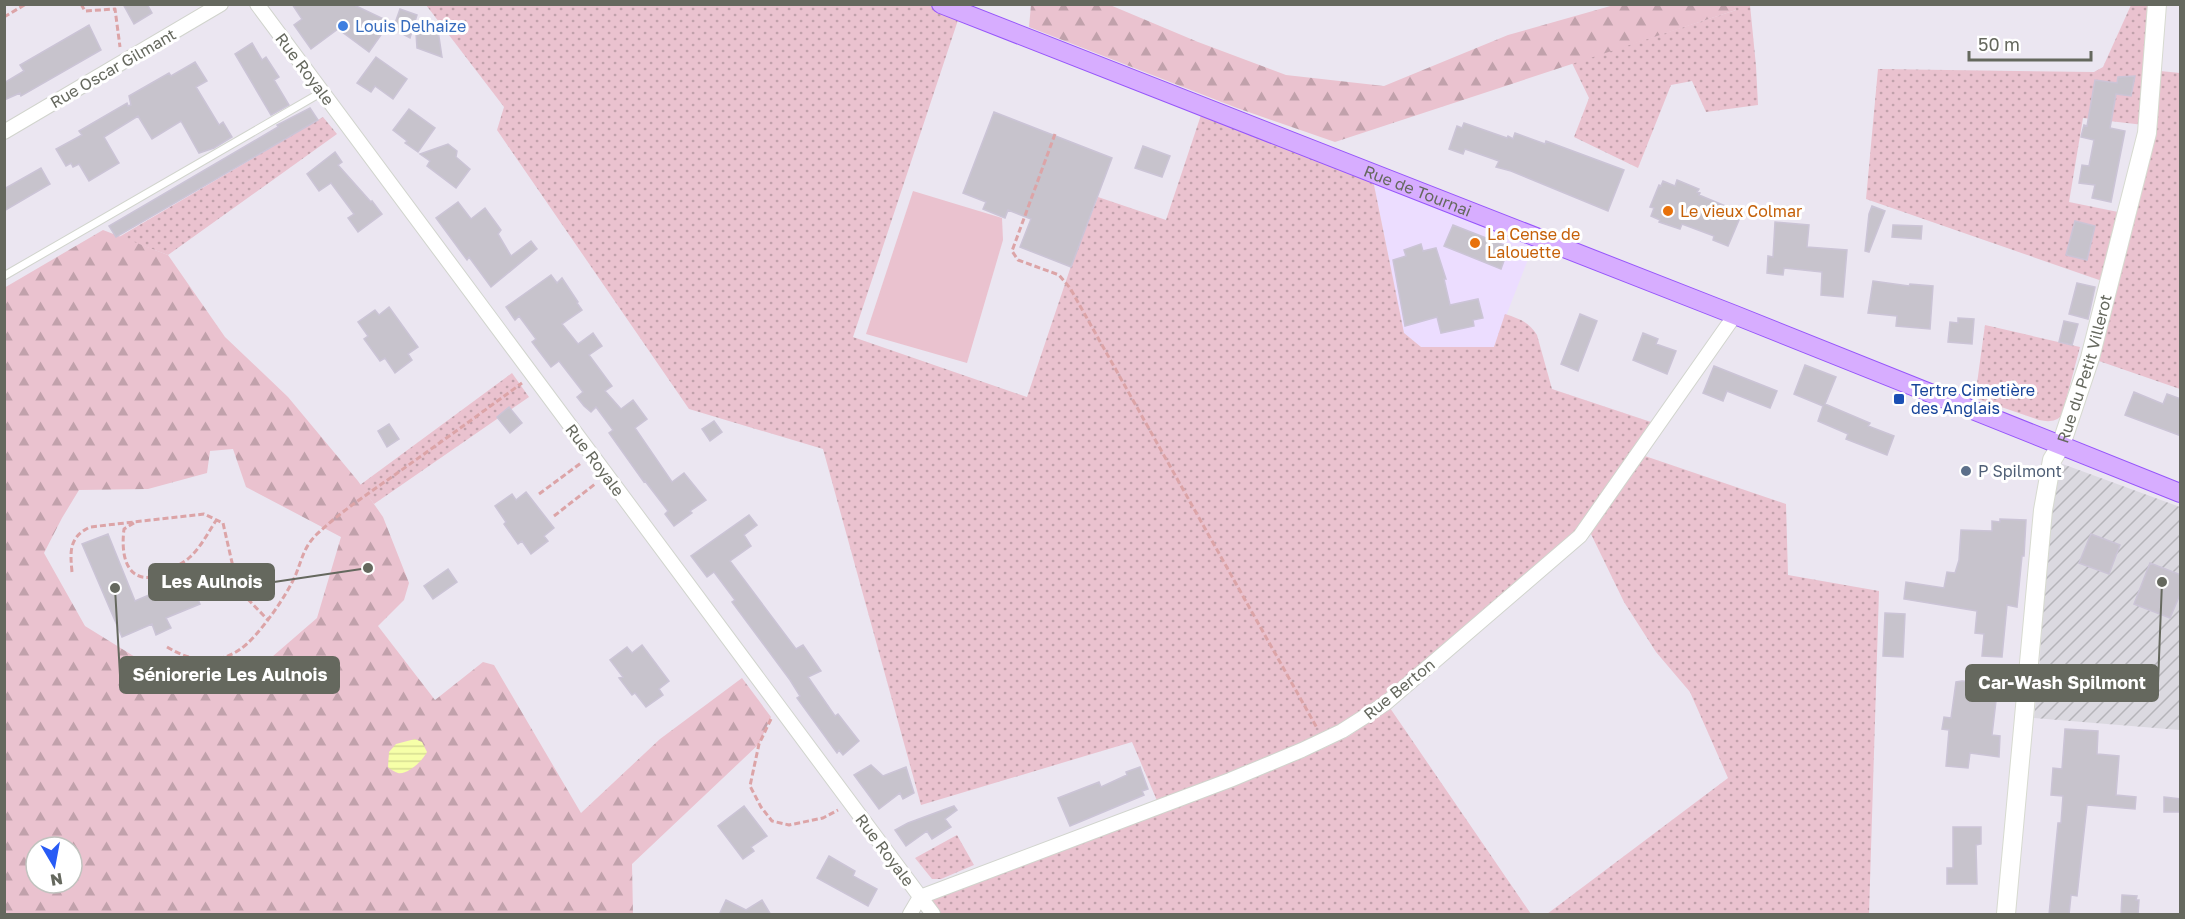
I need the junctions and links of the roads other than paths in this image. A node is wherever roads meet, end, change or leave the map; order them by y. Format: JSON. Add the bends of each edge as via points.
{"nodes":[{"id":1,"x":221,"y":4,"type":"edge"},
{"id":2,"x":257,"y":4,"type":"edge"},
{"id":3,"x":941,"y":4,"type":"edge"},
{"id":4,"x":2157,"y":4,"type":"edge"},
{"id":5,"x":322,"y":92,"type":"junction"},
{"id":6,"x":4,"y":132,"type":"edge"},
{"id":7,"x":4,"y":276,"type":"edge"},
{"id":8,"x":1735,"y":315,"type":"junction"},
{"id":9,"x":2061,"y":445,"type":"junction"},
{"id":10,"x":2181,"y":493,"type":"edge"},
{"id":11,"x":920,"y":897,"type":"junction"},
{"id":12,"x":910,"y":915,"type":"edge"},
{"id":13,"x":933,"y":915,"type":"edge"},
{"id":14,"x":2006,"y":915,"type":"edge"}],
"edges":[{"from":1,"to":6,"type":"street","name":"Rue Oscar Gilmant"},
{"from":2,"to":5,"type":"street","name":"Rue Royale"},
{"from":3,"to":8,"type":"main road","name":"Rue de Tournai"},
{"from":4,"to":9,"type":"street","name":"Rue du Petit Villerot","via":[[2147,133],[2090,358]]},
{"from":5,"to":7,"type":"lane"},
{"from":5,"to":11,"type":"street","name":"Rue Royale"},
{"from":8,"to":9,"type":"main road","name":"Rue de Tournai"},
{"from":8,"to":11,"type":"street","name":"Rue Berton","via":[[1580,536],[1386,703],[1323,740],[1230,780]]},
{"from":9,"to":10,"type":"main road","name":"Rue de Tournai"},
{"from":9,"to":14,"type":"street","name":"Rue du Petit Villerot","via":[[2052,460],[2043,510]]},
{"from":11,"to":12,"type":"street"},
{"from":11,"to":13,"type":"street","name":"Rue Royale"}]}
